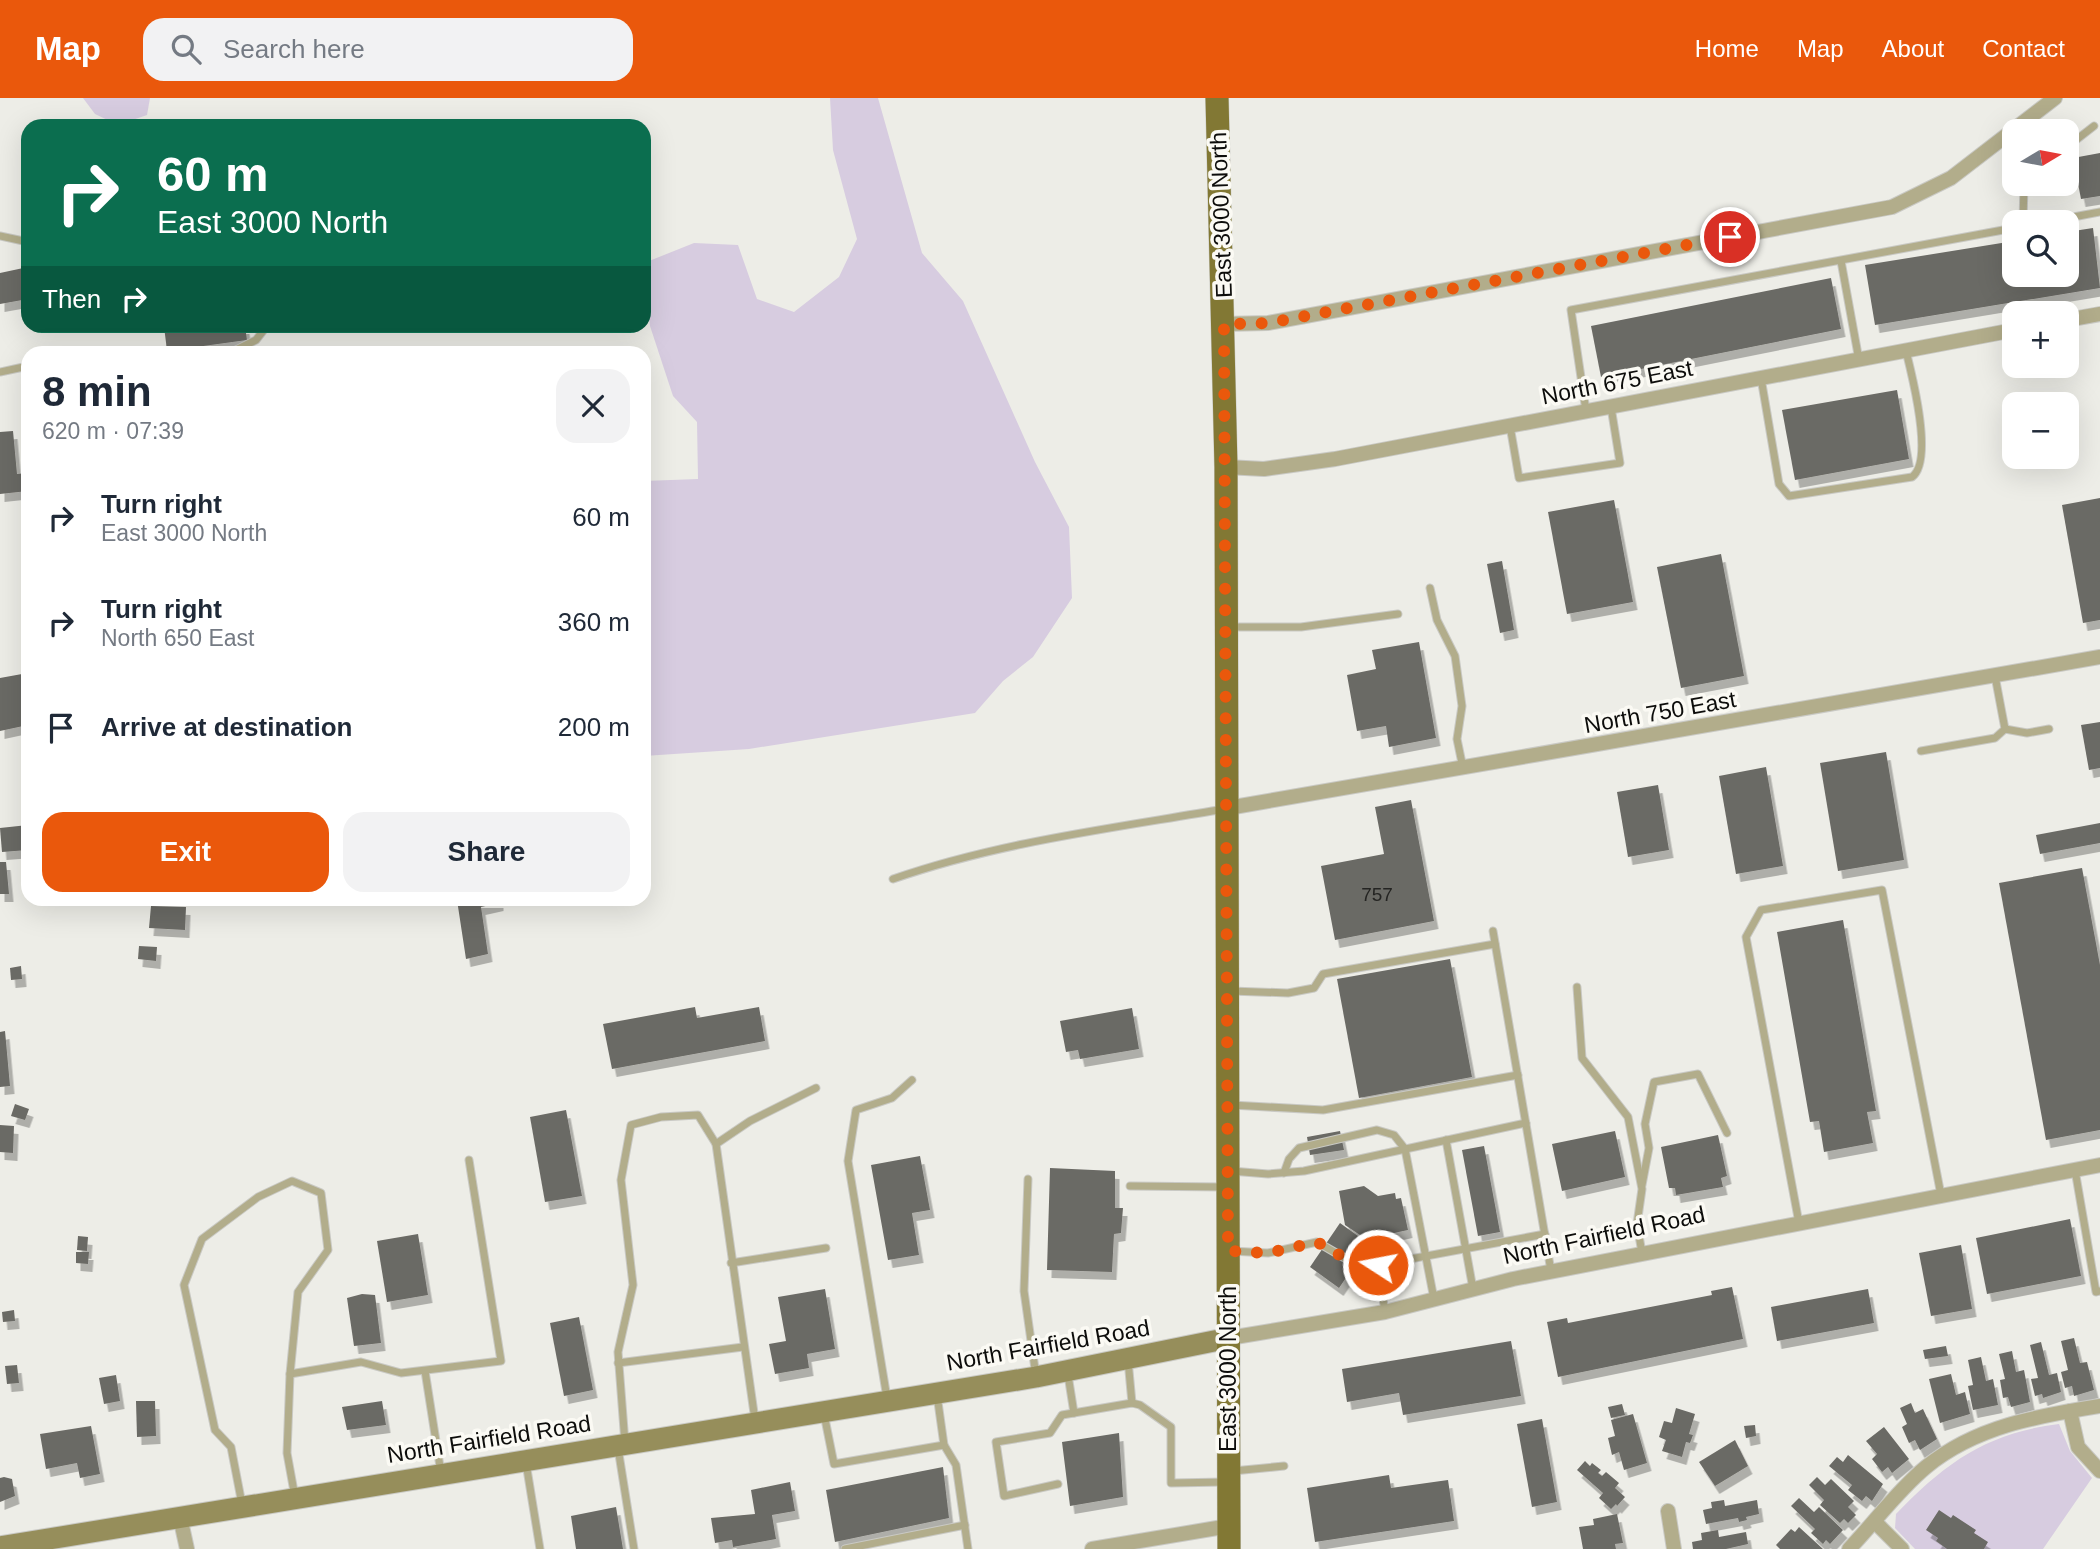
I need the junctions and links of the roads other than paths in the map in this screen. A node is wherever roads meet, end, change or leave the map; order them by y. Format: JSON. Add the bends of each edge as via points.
{"nodes":[{"id":1,"x":1217,"y":98,"type":"edge"},
{"id":2,"x":2055,"y":98,"type":"edge"},
{"id":3,"x":2094,"y":126,"type":"dead end"},
{"id":4,"x":2079,"y":138,"type":"edge"},
{"id":5,"x":2100,"y":213,"type":"edge"},
{"id":6,"x":2079,"y":217,"type":"edge"},
{"id":7,"x":2002,"y":230,"type":"edge"},
{"id":8,"x":0,"y":236,"type":"edge"},
{"id":9,"x":21,"y":240,"type":"edge"},
{"id":10,"x":1841,"y":261,"type":"junction"},
{"id":11,"x":2100,"y":314,"type":"edge"},
{"id":12,"x":2079,"y":318,"type":"edge"},
{"id":13,"x":1224,"y":324,"type":"junction"},
{"id":14,"x":2002,"y":332,"type":"edge"},
{"id":15,"x":261,"y":333,"type":"edge"},
{"id":16,"x":244,"y":346,"type":"edge"},
{"id":17,"x":1906,"y":351,"type":"junction"},
{"id":18,"x":1859,"y":360,"type":"junction"},
{"id":19,"x":21,"y":368,"type":"edge"},
{"id":20,"x":0,"y":372,"type":"edge"},
{"id":21,"x":1761,"y":378,"type":"junction"},
{"id":22,"x":1611,"y":407,"type":"junction"},
{"id":23,"x":1586,"y":411,"type":"junction"},
{"id":24,"x":1510,"y":426,"type":"junction"},
{"id":25,"x":1226,"y":467,"type":"junction"},
{"id":26,"x":1430,"y":588,"type":"dead end"},
{"id":27,"x":1398,"y":614,"type":"dead end"},
{"id":28,"x":1227,"y":626,"type":"junction"},
{"id":29,"x":2100,"y":657,"type":"edge"},
{"id":30,"x":1995,"y":676,"type":"junction"},
{"id":31,"x":2005,"y":729,"type":"junction"},
{"id":32,"x":2049,"y":729,"type":"dead end"},
{"id":33,"x":1922,"y":751,"type":"dead end"},
{"id":34,"x":1463,"y":769,"type":"junction"},
{"id":35,"x":1228,"y":808,"type":"junction"},
{"id":36,"x":894,"y":879,"type":"dead end"},
{"id":37,"x":1493,"y":931,"type":"dead end"},
{"id":38,"x":1495,"y":944,"type":"junction"},
{"id":39,"x":1577,"y":987,"type":"dead end"},
{"id":40,"x":1227,"y":990,"type":"junction"},
{"id":41,"x":1518,"y":1075,"type":"junction"},
{"id":42,"x":912,"y":1080,"type":"dead end"},
{"id":43,"x":816,"y":1088,"type":"dead end"},
{"id":44,"x":1229,"y":1105,"type":"junction"},
{"id":45,"x":1526,"y":1123,"type":"junction"},
{"id":46,"x":1727,"y":1133,"type":"dead end"},
{"id":47,"x":1446,"y":1140,"type":"junction"},
{"id":48,"x":716,"y":1144,"type":"junction"},
{"id":49,"x":1405,"y":1149,"type":"junction"},
{"id":50,"x":469,"y":1160,"type":"dead end"},
{"id":51,"x":2100,"y":1165,"type":"edge"},
{"id":52,"x":2075,"y":1169,"type":"junction"},
{"id":53,"x":1284,"y":1174,"type":"junction"},
{"id":54,"x":1028,"y":1179,"type":"dead end"},
{"id":55,"x":1228,"y":1179,"type":"junction"},
{"id":56,"x":1130,"y":1186,"type":"dead end"},
{"id":57,"x":1642,"y":1189,"type":"junction"},
{"id":58,"x":1941,"y":1195,"type":"junction"},
{"id":59,"x":1799,"y":1223,"type":"junction"},
{"id":60,"x":1545,"y":1234,"type":"junction"},
{"id":61,"x":827,"y":1248,"type":"dead end"},
{"id":62,"x":1466,"y":1249,"type":"junction"},
{"id":63,"x":1228,"y":1251,"type":"junction"},
{"id":64,"x":1642,"y":1253,"type":"junction"},
{"id":65,"x":1426,"y":1256,"type":"junction"},
{"id":66,"x":731,"y":1263,"type":"junction"},
{"id":67,"x":1378,"y":1265,"type":"junction"},
{"id":68,"x":1551,"y":1272,"type":"junction"},
{"id":69,"x":1473,"y":1290,"type":"junction"},
{"id":70,"x":2100,"y":1291,"type":"edge"},
{"id":71,"x":1435,"y":1299,"type":"junction"},
{"id":72,"x":1385,"y":1312,"type":"junction"},
{"id":73,"x":1229,"y":1338,"type":"junction"},
{"id":74,"x":743,"y":1347,"type":"junction"},
{"id":75,"x":1128,"y":1359,"type":"junction"},
{"id":76,"x":618,"y":1363,"type":"junction"},
{"id":77,"x":425,"y":1371,"type":"junction"},
{"id":78,"x":1068,"y":1371,"type":"junction"},
{"id":79,"x":290,"y":1374,"type":"junction"},
{"id":80,"x":1036,"y":1377,"type":"junction"},
{"id":81,"x":937,"y":1391,"type":"junction"},
{"id":82,"x":887,"y":1399,"type":"junction"},
{"id":83,"x":1132,"y":1402,"type":"junction"},
{"id":84,"x":2100,"y":1405,"type":"edge"},
{"id":85,"x":823,"y":1409,"type":"junction"},
{"id":86,"x":2070,"y":1411,"type":"junction"},
{"id":87,"x":1074,"y":1413,"type":"junction"},
{"id":88,"x":755,"y":1420,"type":"junction"},
{"id":89,"x":621,"y":1444,"type":"junction"},
{"id":90,"x":944,"y":1445,"type":"junction"},
{"id":91,"x":526,"y":1459,"type":"junction"},
{"id":92,"x":1283,"y":1466,"type":"dead end"},
{"id":93,"x":2100,"y":1471,"type":"edge"},
{"id":94,"x":441,"y":1473,"type":"junction"},
{"id":95,"x":1229,"y":1477,"type":"junction"},
{"id":96,"x":1058,"y":1485,"type":"dead end"},
{"id":97,"x":296,"y":1497,"type":"junction"},
{"id":98,"x":243,"y":1506,"type":"junction"},
{"id":99,"x":1668,"y":1511,"type":"dead end"},
{"id":100,"x":180,"y":1517,"type":"junction"},
{"id":101,"x":1875,"y":1522,"type":"junction"},
{"id":102,"x":965,"y":1525,"type":"junction"},
{"id":103,"x":1229,"y":1525,"type":"junction"},
{"id":104,"x":0,"y":1547,"type":"edge"},
{"id":105,"x":187,"y":1549,"type":"edge"},
{"id":106,"x":540,"y":1549,"type":"edge"},
{"id":107,"x":634,"y":1549,"type":"edge"},
{"id":108,"x":845,"y":1549,"type":"edge"},
{"id":109,"x":968,"y":1549,"type":"edge"},
{"id":110,"x":1092,"y":1549,"type":"edge"},
{"id":111,"x":1229,"y":1549,"type":"edge"},
{"id":112,"x":1674,"y":1549,"type":"edge"},
{"id":113,"x":1849,"y":1549,"type":"edge"},
{"id":114,"x":1902,"y":1549,"type":"edge"}],
"edges":[{"from":1,"to":13,"type":"main road","name":"East 3000 North"},
{"from":2,"to":13,"type":"street","via":[[1951,178],[1892,207],[1268,323]]},
{"from":3,"to":4,"type":"lane"},
{"from":5,"to":6,"type":"lane"},
{"from":7,"to":10,"type":"lane"},
{"from":8,"to":9,"type":"lane"},
{"from":10,"to":18,"type":"lane"},
{"from":10,"to":23,"type":"lane","via":[[1571,310]]},
{"from":11,"to":12,"type":"street"},
{"from":13,"to":25,"type":"main road","name":"East 3000 North"},
{"from":14,"to":17,"type":"street","name":"North 675 East"},
{"from":15,"to":16,"type":"lane"},
{"from":17,"to":18,"type":"street","name":"North 675 East"},
{"from":17,"to":21,"type":"lane","via":[[1916,393],[1922,456],[1912,477],[1789,496],[1779,484]]},
{"from":18,"to":21,"type":"street","name":"North 675 East"},
{"from":19,"to":20,"type":"lane"},
{"from":21,"to":22,"type":"street","name":"North 675 East"},
{"from":22,"to":23,"type":"street","name":"North 675 East"},
{"from":22,"to":24,"type":"lane","via":[[1620,463],[1519,478]]},
{"from":23,"to":24,"type":"street","name":"North 675 East"},
{"from":24,"to":25,"type":"street","name":"North 675 East","via":[[1335,459],[1264,469]]},
{"from":25,"to":28,"type":"main road","name":"East 3000 North"},
{"from":26,"to":34,"type":"lane","via":[[1437,620],[1455,656],[1462,706],[1457,739]]},
{"from":27,"to":28,"type":"lane","via":[[1301,627]]},
{"from":28,"to":35,"type":"main road","name":"East 3000 North"},
{"from":29,"to":30,"type":"street","name":"North 750 East"},
{"from":30,"to":31,"type":"lane"},
{"from":30,"to":34,"type":"street","name":"North 750 East"},
{"from":31,"to":32,"type":"lane","via":[[2027,733]]},
{"from":31,"to":33,"type":"lane","via":[[1995,738]]},
{"from":34,"to":35,"type":"street","name":"North 750 East"},
{"from":35,"to":36,"type":"lane","via":[[1012,847]]},
{"from":35,"to":40,"type":"main road","name":"East 3000 North"},
{"from":37,"to":38,"type":"lane"},
{"from":38,"to":40,"type":"lane","via":[[1322,974],[1314,988],[1288,993]]},
{"from":38,"to":41,"type":"lane"},
{"from":39,"to":57,"type":"lane","via":[[1583,1058],[1628,1117]]},
{"from":40,"to":44,"type":"main road","name":"East 3000 North"},
{"from":41,"to":44,"type":"lane","via":[[1323,1110]]},
{"from":41,"to":45,"type":"lane"},
{"from":42,"to":82,"type":"lane","via":[[892,1098],[856,1110],[848,1161]]},
{"from":43,"to":48,"type":"lane"},
{"from":44,"to":55,"type":"main road","name":"East 3000 North"},
{"from":45,"to":47,"type":"lane"},
{"from":45,"to":60,"type":"lane"},
{"from":46,"to":57,"type":"lane","via":[[1698,1074],[1654,1082],[1645,1124],[1649,1148]]},
{"from":47,"to":49,"type":"lane"},
{"from":47,"to":62,"type":"lane"},
{"from":48,"to":66,"type":"lane"},
{"from":48,"to":76,"type":"lane","via":[[698,1115],[631,1125],[621,1180],[633,1286]]},
{"from":49,"to":53,"type":"lane"},
{"from":49,"to":53,"type":"lane","via":[[1394,1135],[1377,1130],[1299,1148]]},
{"from":49,"to":65,"type":"lane"},
{"from":50,"to":77,"type":"lane","via":[[501,1361]]},
{"from":51,"to":52,"type":"street","name":"North Fairfield Road"},
{"from":52,"to":58,"type":"street","name":"North Fairfield Road"},
{"from":52,"to":70,"type":"lane","via":[[2096,1292]]},
{"from":53,"to":55,"type":"lane"},
{"from":54,"to":80,"type":"lane","via":[[1024,1291]]},
{"from":55,"to":56,"type":"lane"},
{"from":55,"to":63,"type":"main road","name":"East 3000 North"},
{"from":57,"to":64,"type":"lane","via":[[1637,1224]]},
{"from":58,"to":59,"type":"street","name":"North Fairfield Road"},
{"from":58,"to":59,"type":"lane","via":[[1881,890],[1761,910],[1746,937]]},
{"from":59,"to":64,"type":"street","name":"North Fairfield Road"},
{"from":60,"to":62,"type":"lane"},
{"from":60,"to":68,"type":"lane"},
{"from":61,"to":66,"type":"lane"},
{"from":62,"to":65,"type":"lane"},
{"from":62,"to":69,"type":"lane"},
{"from":63,"to":67,"type":"lane","via":[[1268,1253],[1317,1242],[1362,1268]]},
{"from":63,"to":73,"type":"main road","name":"East 3000 North"},
{"from":64,"to":68,"type":"street","name":"North Fairfield Road"},
{"from":65,"to":67,"type":"lane"},
{"from":65,"to":71,"type":"lane"},
{"from":66,"to":74,"type":"lane"},
{"from":67,"to":72,"type":"lane"},
{"from":68,"to":69,"type":"street","name":"North Fairfield Road"},
{"from":69,"to":71,"type":"street","name":"North Fairfield Road"},
{"from":71,"to":72,"type":"street","name":"North Fairfield Road"},
{"from":72,"to":73,"type":"street","name":"North Fairfield Road"},
{"from":73,"to":75,"type":"main road","name":"North Fairfield Road"},
{"from":73,"to":95,"type":"main road","name":"East 3000 North"},
{"from":74,"to":76,"type":"lane"},
{"from":74,"to":88,"type":"lane"},
{"from":75,"to":78,"type":"main road","name":"North Fairfield Road"},
{"from":75,"to":83,"type":"lane"},
{"from":76,"to":89,"type":"lane"},
{"from":77,"to":79,"type":"lane","via":[[401,1373],[361,1362]]},
{"from":77,"to":94,"type":"lane"},
{"from":78,"to":80,"type":"main road","name":"North Fairfield Road"},
{"from":78,"to":87,"type":"lane"},
{"from":79,"to":97,"type":"lane","via":[[287,1453]]},
{"from":79,"to":98,"type":"lane","via":[[298,1292],[328,1250],[321,1193],[292,1181],[258,1196],[202,1239],[184,1285],[215,1430],[231,1447]]},
{"from":80,"to":81,"type":"main road","name":"North Fairfield Road"},
{"from":81,"to":82,"type":"main road","name":"North Fairfield Road"},
{"from":81,"to":90,"type":"lane"},
{"from":82,"to":85,"type":"main road","name":"North Fairfield Road"},
{"from":83,"to":87,"type":"lane"},
{"from":83,"to":95,"type":"lane","via":[[1171,1427],[1171,1483]]},
{"from":84,"to":86,"type":"street"},
{"from":85,"to":88,"type":"main road","name":"North Fairfield Road"},
{"from":85,"to":90,"type":"lane","via":[[834,1464]]},
{"from":86,"to":93,"type":"street","via":[[2078,1447]]},
{"from":86,"to":101,"type":"street","via":[[2012,1422],[1948,1451],[1924,1469]]},
{"from":87,"to":96,"type":"lane","via":[[1062,1416],[1050,1433],[996,1443],[1004,1496]]},
{"from":88,"to":89,"type":"main road","name":"North Fairfield Road"},
{"from":89,"to":91,"type":"main road","name":"North Fairfield Road"},
{"from":89,"to":107,"type":"lane"},
{"from":90,"to":102,"type":"lane","via":[[956,1465]]},
{"from":91,"to":94,"type":"main road","name":"North Fairfield Road"},
{"from":91,"to":106,"type":"lane"},
{"from":92,"to":95,"type":"lane"},
{"from":94,"to":97,"type":"main road","name":"North Fairfield Road"},
{"from":95,"to":103,"type":"main road","name":"East 3000 North"},
{"from":97,"to":98,"type":"main road","name":"North Fairfield Road"},
{"from":98,"to":100,"type":"main road","name":"North Fairfield Road"},
{"from":99,"to":112,"type":"street"},
{"from":100,"to":104,"type":"main road","name":"North Fairfield Road"},
{"from":100,"to":105,"type":"street"},
{"from":101,"to":113,"type":"street"},
{"from":101,"to":114,"type":"street"},
{"from":102,"to":108,"type":"lane"},
{"from":102,"to":109,"type":"lane"},
{"from":103,"to":110,"type":"street"},
{"from":103,"to":111,"type":"main road","name":"East 3000 North"}]}
